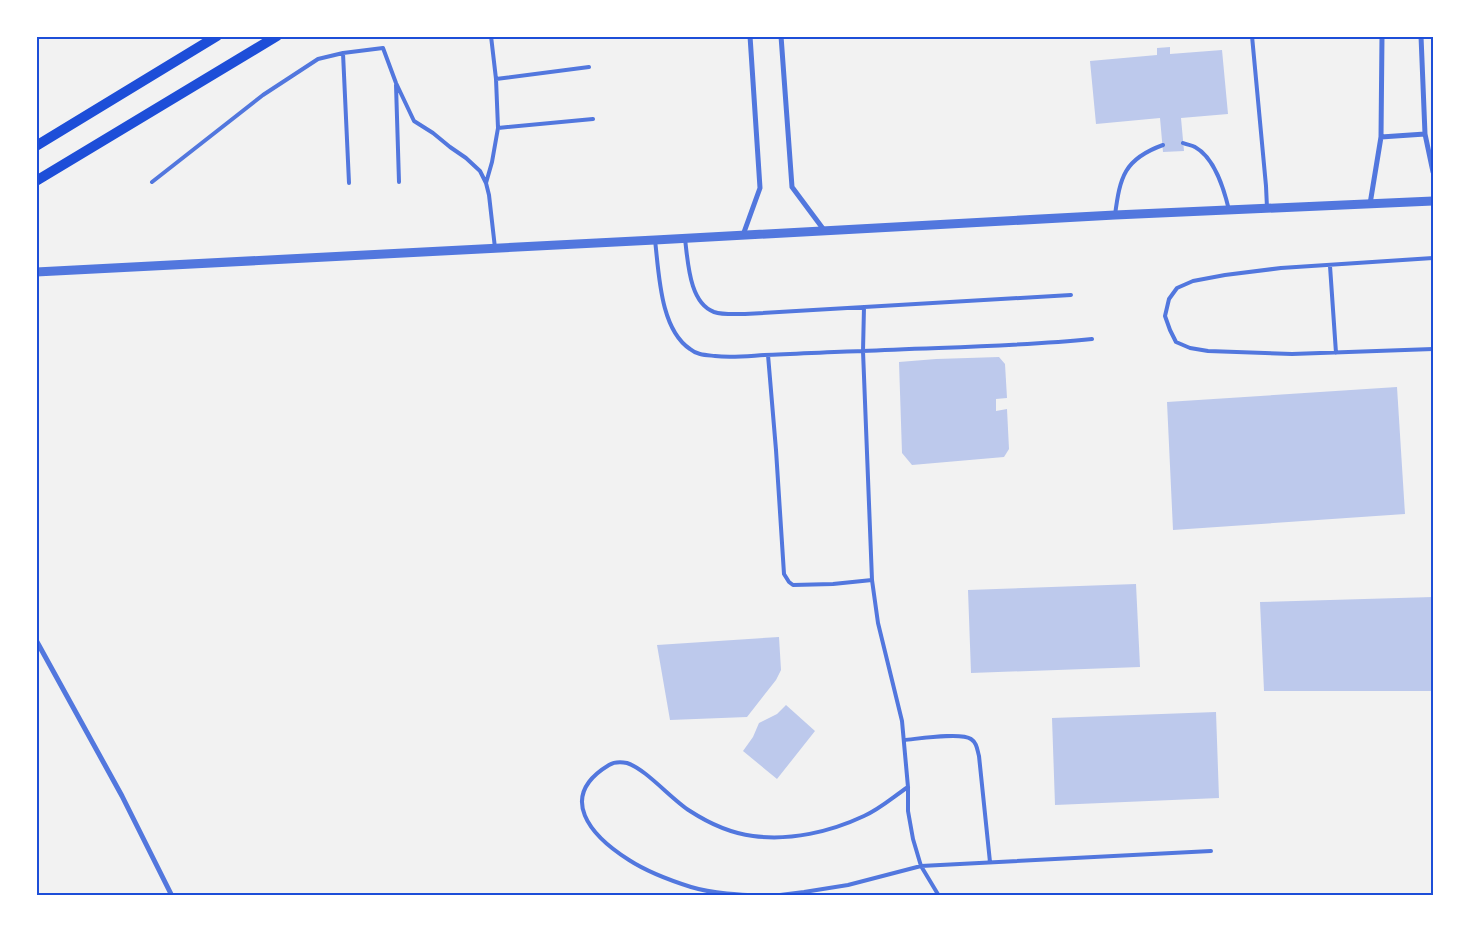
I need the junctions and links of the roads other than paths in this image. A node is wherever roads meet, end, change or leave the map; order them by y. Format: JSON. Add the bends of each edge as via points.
{"nodes":[{"id":1,"x":216,"y":36,"type":"edge"},
{"id":2,"x":277,"y":36,"type":"edge"},
{"id":3,"x":491,"y":36,"type":"edge"},
{"id":4,"x":750,"y":36,"type":"edge"},
{"id":5,"x":781,"y":36,"type":"edge"},
{"id":6,"x":1252,"y":36,"type":"edge"},
{"id":7,"x":1382,"y":36,"type":"edge"},
{"id":8,"x":1421,"y":36,"type":"edge"},
{"id":9,"x":344,"y":53,"type":"junction"},
{"id":10,"x":590,"y":67,"type":"dead end"},
{"id":11,"x":496,"y":79,"type":"junction"},
{"id":12,"x":396,"y":83,"type":"junction"},
{"id":13,"x":593,"y":120,"type":"dead end"},
{"id":14,"x":498,"y":128,"type":"junction"},
{"id":15,"x":1425,"y":134,"type":"junction"},
{"id":16,"x":1381,"y":137,"type":"junction"},
{"id":17,"x":1183,"y":144,"type":"dead end"},
{"id":18,"x":1163,"y":145,"type":"dead end"},
{"id":19,"x":36,"y":146,"type":"edge"},
{"id":20,"x":1433,"y":172,"type":"edge"},
{"id":21,"x":36,"y":180,"type":"edge"},
{"id":22,"x":152,"y":182,"type":"dead end"},
{"id":23,"x":399,"y":182,"type":"dead end"},
{"id":24,"x":349,"y":183,"type":"dead end"},
{"id":25,"x":486,"y":183,"type":"junction"},
{"id":26,"x":1433,"y":201,"type":"edge"},
{"id":27,"x":1370,"y":204,"type":"junction"},
{"id":28,"x":1267,"y":208,"type":"junction"},
{"id":29,"x":1229,"y":210,"type":"junction"},
{"id":30,"x":1115,"y":215,"type":"junction"},
{"id":31,"x":824,"y":231,"type":"junction"},
{"id":32,"x":743,"y":236,"type":"junction"},
{"id":33,"x":685,"y":239,"type":"junction"},
{"id":34,"x":656,"y":240,"type":"junction"},
{"id":35,"x":495,"y":248,"type":"junction"},
{"id":36,"x":1433,"y":258,"type":"edge"},
{"id":37,"x":1330,"y":266,"type":"junction"},
{"id":38,"x":36,"y":272,"type":"edge"},
{"id":39,"x":1071,"y":295,"type":"dead end"},
{"id":40,"x":864,"y":307,"type":"junction"},
{"id":41,"x":1092,"y":339,"type":"dead end"},
{"id":42,"x":1433,"y":349,"type":"edge"},
{"id":43,"x":863,"y":351,"type":"junction"},
{"id":44,"x":1336,"y":353,"type":"junction"},
{"id":45,"x":768,"y":355,"type":"junction"},
{"id":46,"x":872,"y":580,"type":"junction"},
{"id":47,"x":36,"y":640,"type":"edge"},
{"id":48,"x":904,"y":740,"type":"junction"},
{"id":49,"x":908,"y":787,"type":"junction"},
{"id":50,"x":1211,"y":851,"type":"dead end"},
{"id":51,"x":990,"y":862,"type":"junction"},
{"id":52,"x":921,"y":866,"type":"junction"},
{"id":53,"x":172,"y":896,"type":"edge"},
{"id":54,"x":766,"y":896,"type":"edge"},
{"id":55,"x":772,"y":896,"type":"edge"},
{"id":56,"x":939,"y":896,"type":"edge"}],
"edges":[{"from":1,"to":19,"type":"main road"},
{"from":2,"to":21,"type":"main road"},
{"from":3,"to":11,"type":"lane"},
{"from":4,"to":32,"type":"street","via":[[760,188]]},
{"from":5,"to":31,"type":"street","via":[[792,187]]},
{"from":6,"to":28,"type":"lane"},
{"from":7,"to":16,"type":"street"},
{"from":8,"to":15,"type":"street"},
{"from":9,"to":12,"type":"lane","via":[[383,48]]},
{"from":9,"to":22,"type":"lane","via":[[318,59]]},
{"from":9,"to":24,"type":"lane"},
{"from":10,"to":11,"type":"lane"},
{"from":11,"to":14,"type":"lane"},
{"from":12,"to":23,"type":"lane"},
{"from":12,"to":25,"type":"lane","via":[[414,121],[466,158],[480,171]]},
{"from":13,"to":14,"type":"lane"},
{"from":14,"to":25,"type":"lane"},
{"from":15,"to":16,"type":"street"},
{"from":15,"to":20,"type":"street"},
{"from":16,"to":27,"type":"street"},
{"from":17,"to":29,"type":"lane","via":[[1204,154],[1224,189]]},
{"from":18,"to":30,"type":"lane","via":[[1146,151],[1125,172]]},
{"from":25,"to":35,"type":"lane"},
{"from":26,"to":27,"type":"street"},
{"from":27,"to":28,"type":"street"},
{"from":28,"to":29,"type":"street"},
{"from":29,"to":30,"type":"street"},
{"from":30,"to":31,"type":"street"},
{"from":31,"to":32,"type":"street"},
{"from":32,"to":33,"type":"street"},
{"from":33,"to":34,"type":"street"},
{"from":33,"to":40,"type":"lane","via":[[694,292],[708,309],[715,312],[745,314]]},
{"from":34,"to":35,"type":"street"},
{"from":34,"to":45,"type":"lane","via":[[667,315],[688,348],[698,354],[716,356]]},
{"from":35,"to":38,"type":"street"},
{"from":36,"to":37,"type":"lane"},
{"from":37,"to":44,"type":"lane"},
{"from":37,"to":44,"type":"lane","via":[[1281,268],[1193,281],[1177,288],[1169,299],[1165,316],[1176,342],[1190,348],[1232,353]]},
{"from":39,"to":40,"type":"lane"},
{"from":40,"to":43,"type":"lane"},
{"from":41,"to":43,"type":"lane","via":[[1011,346]]},
{"from":42,"to":44,"type":"lane"},
{"from":43,"to":45,"type":"lane"},
{"from":43,"to":46,"type":"lane"},
{"from":45,"to":46,"type":"lane","via":[[784,574],[793,584]]},
{"from":46,"to":48,"type":"lane","via":[[878,623]]},
{"from":47,"to":53,"type":"street","via":[[122,796]]},
{"from":48,"to":49,"type":"lane"},
{"from":48,"to":51,"type":"lane","via":[[966,736],[976,744]]},
{"from":49,"to":52,"type":"lane","via":[[908,811]]},
{"from":49,"to":54,"type":"lane","via":[[863,817],[822,831],[777,837],[753,836],[716,826],[689,811],[644,773],[626,763],[610,764],[584,789],[584,816],[608,845],[630,861],[692,888]]},
{"from":50,"to":51,"type":"lane"},
{"from":51,"to":52,"type":"lane"},
{"from":52,"to":55,"type":"lane","via":[[848,885]]},
{"from":52,"to":56,"type":"lane"}]}
